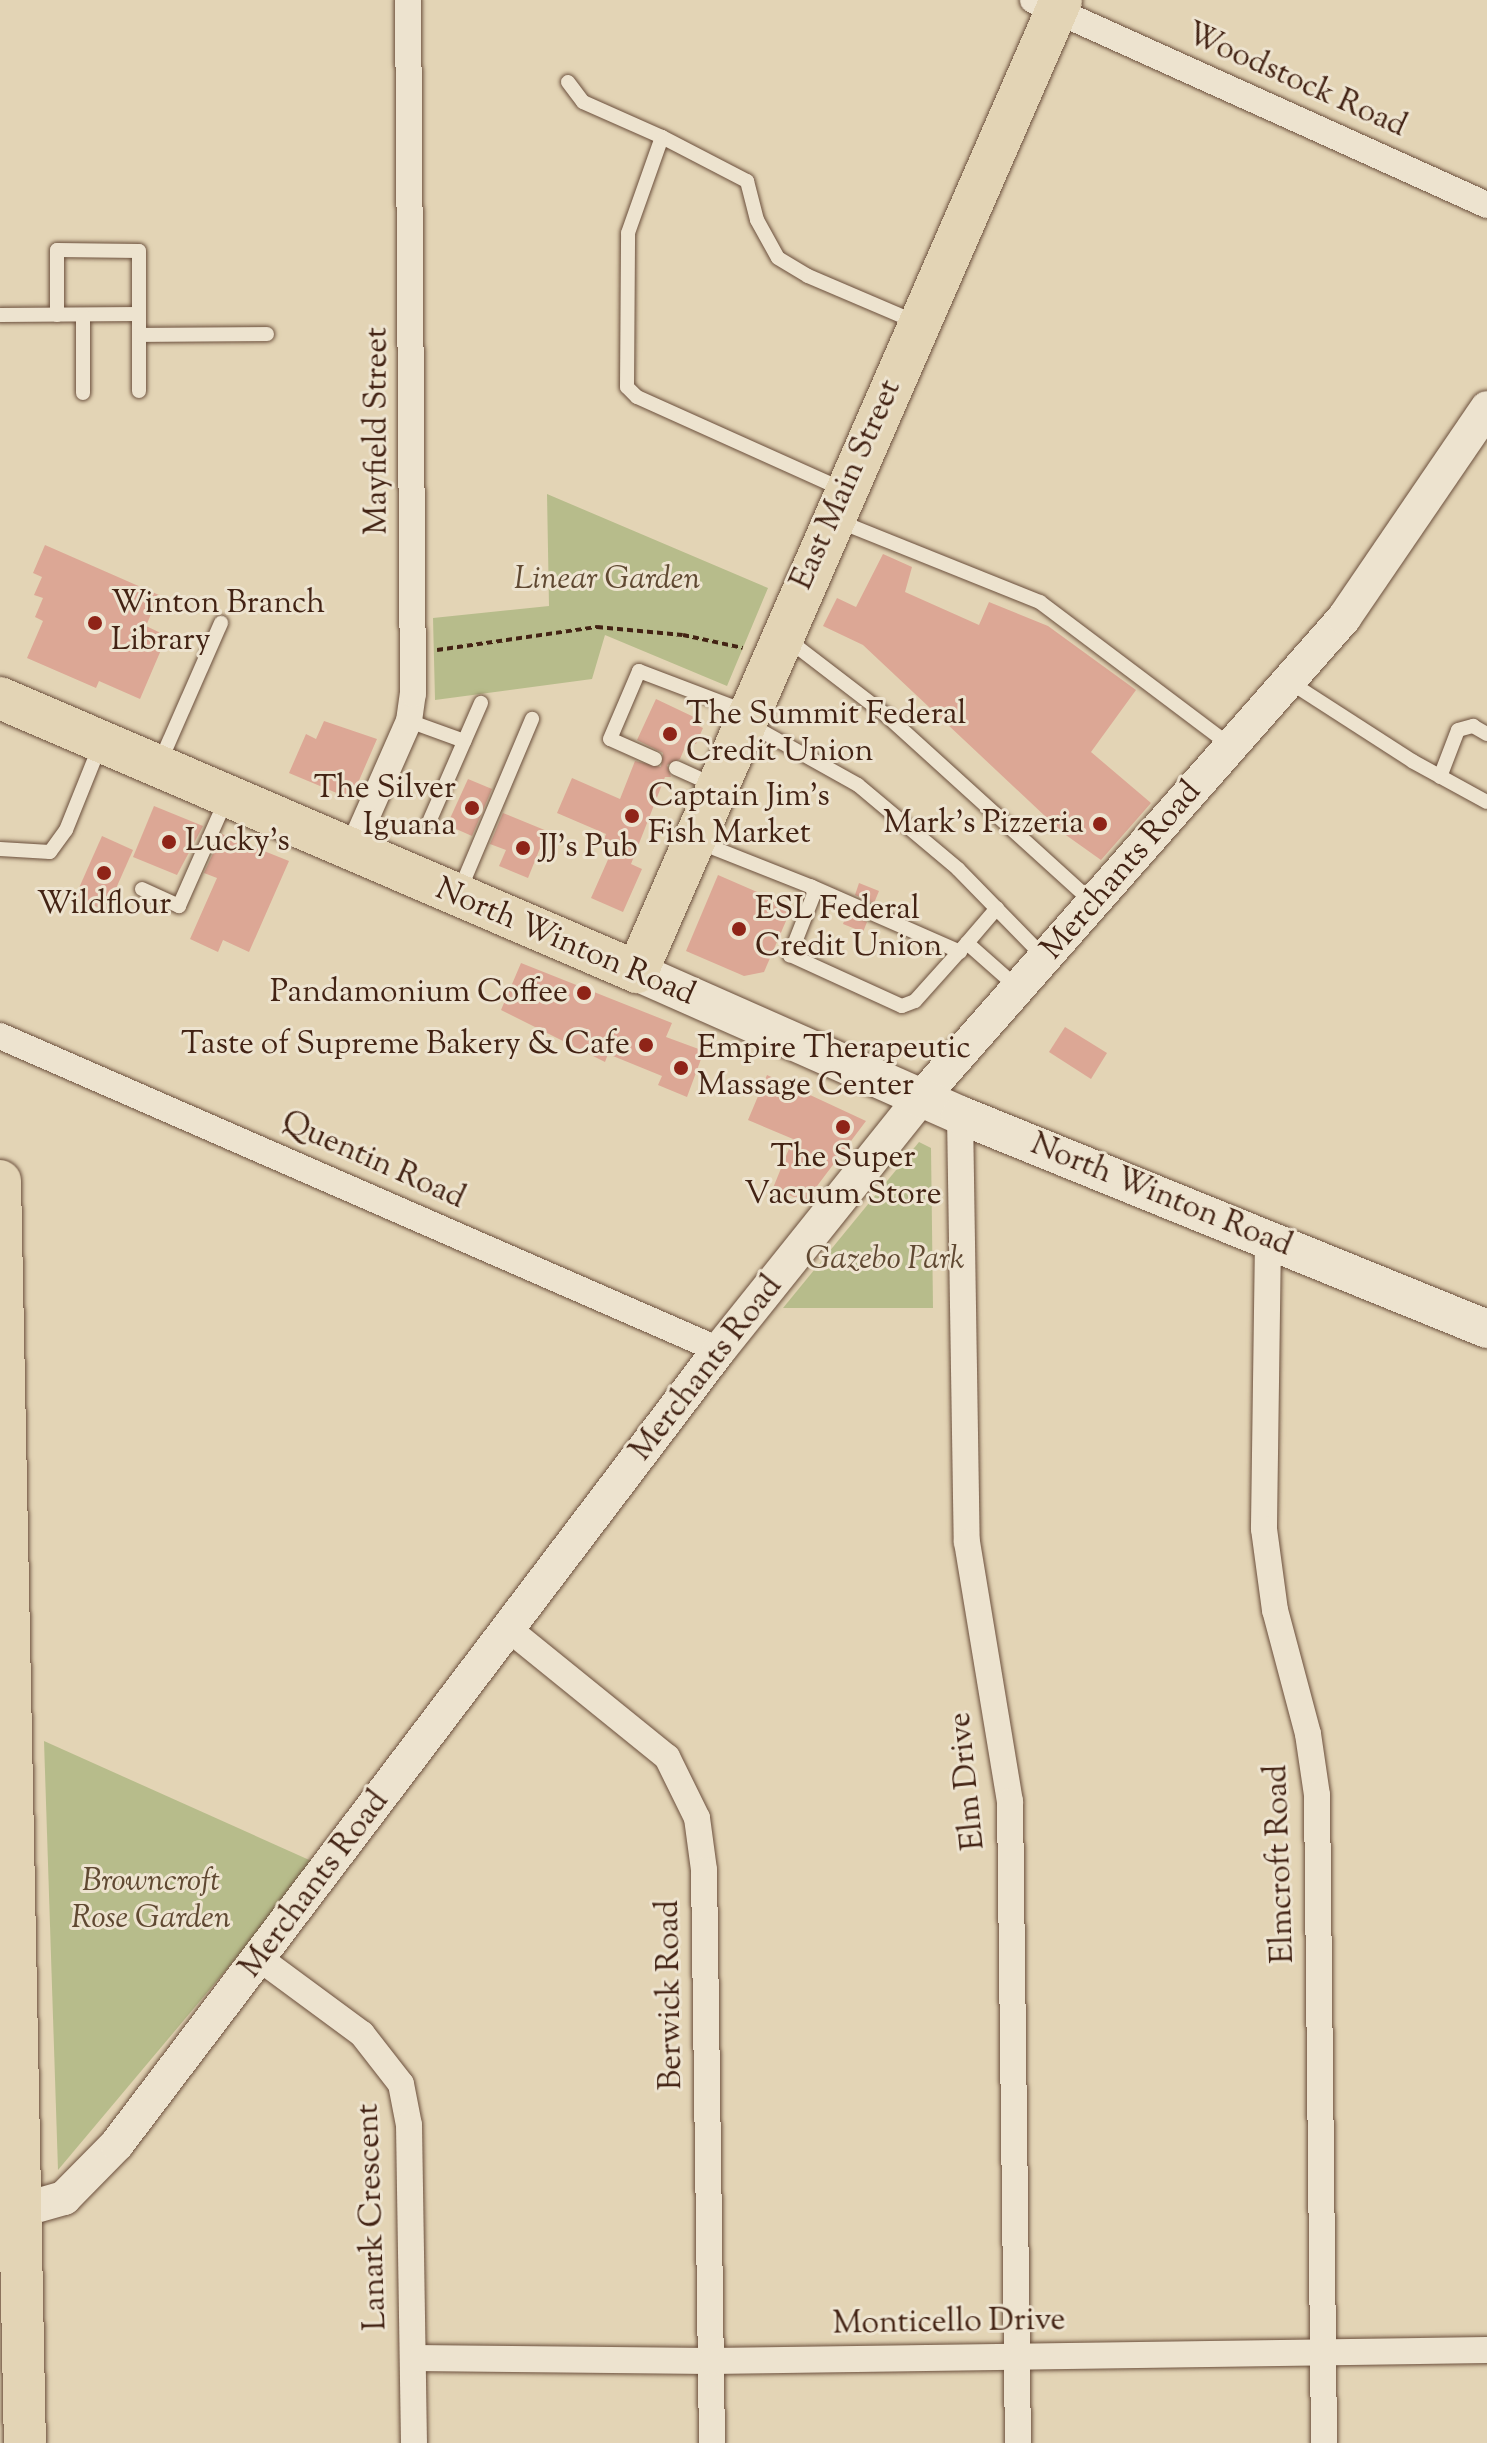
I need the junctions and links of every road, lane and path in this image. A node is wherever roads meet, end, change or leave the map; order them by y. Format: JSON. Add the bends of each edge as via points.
{"nodes":[{"id":1,"x":408,"y":0,"type":"edge"},
{"id":2,"x":1050,"y":4,"type":"edge"},
{"id":3,"x":568,"y":82,"type":"dead end"},
{"id":4,"x":662,"y":137,"type":"junction"},
{"id":5,"x":1487,"y":205,"type":"edge"},
{"id":6,"x":139,"y":314,"type":"junction"},
{"id":7,"x":0,"y":315,"type":"edge"},
{"id":8,"x":57,"y":315,"type":"junction"},
{"id":9,"x":83,"y":315,"type":"junction"},
{"id":10,"x":919,"y":323,"type":"junction"},
{"id":11,"x":267,"y":334,"type":"dead end"},
{"id":12,"x":139,"y":335,"type":"junction"},
{"id":13,"x":139,"y":391,"type":"dead end"},
{"id":14,"x":83,"y":393,"type":"dead end"},
{"id":15,"x":1487,"y":408,"type":"edge"},
{"id":16,"x":838,"y":504,"type":"junction"},
{"id":17,"x":221,"y":623,"type":"dead end"},
{"id":18,"x":762,"y":641,"type":"junction"},
{"id":19,"x":427,"y":652,"type":"dead end"},
{"id":20,"x":1288,"y":681,"type":"junction"},
{"id":21,"x":0,"y":698,"type":"edge"},
{"id":22,"x":481,"y":703,"type":"dead end"},
{"id":23,"x":746,"y":716,"type":"junction"},
{"id":24,"x":532,"y":719,"type":"dead end"},
{"id":25,"x":409,"y":721,"type":"junction"},
{"id":26,"x":1487,"y":734,"type":"edge"},
{"id":27,"x":464,"y":741,"type":"junction"},
{"id":28,"x":101,"y":743,"type":"junction"},
{"id":29,"x":1231,"y":746,"type":"junction"},
{"id":30,"x":655,"y":759,"type":"dead end"},
{"id":31,"x":158,"y":766,"type":"junction"},
{"id":32,"x":676,"y":768,"type":"dead end"},
{"id":33,"x":1440,"y":777,"type":"junction"},
{"id":34,"x":716,"y":786,"type":"junction"},
{"id":35,"x":227,"y":796,"type":"junction"},
{"id":36,"x":1487,"y":802,"type":"edge"},
{"id":37,"x":429,"y":822,"type":"dead end"},
{"id":38,"x":693,"y":840,"type":"junction"},
{"id":39,"x":0,"y":849,"type":"edge"},
{"id":40,"x":352,"y":850,"type":"junction"},
{"id":41,"x":810,"y":886,"type":"junction"},
{"id":42,"x":142,"y":889,"type":"dead end"},
{"id":43,"x":457,"y":897,"type":"junction"},
{"id":44,"x":1094,"y":903,"type":"junction"},
{"id":45,"x":997,"y":908,"type":"junction"},
{"id":46,"x":964,"y":948,"type":"junction"},
{"id":47,"x":1045,"y":958,"type":"junction"},
{"id":48,"x":637,"y":972,"type":"junction"},
{"id":49,"x":1018,"y":988,"type":"junction"},
{"id":50,"x":0,"y":1036,"type":"edge"},
{"id":51,"x":921,"y":1098,"type":"junction"},
{"id":52,"x":960,"y":1115,"type":"junction"},
{"id":53,"x":0,"y":1181,"type":"edge"},
{"id":54,"x":1268,"y":1239,"type":"junction"},
{"id":55,"x":1487,"y":1329,"type":"edge"},
{"id":56,"x":719,"y":1350,"type":"junction"},
{"id":57,"x":510,"y":1630,"type":"junction"},
{"id":58,"x":259,"y":1958,"type":"junction"},
{"id":59,"x":22,"y":2210,"type":"junction"},
{"id":60,"x":1487,"y":2350,"type":"edge"},
{"id":61,"x":1323,"y":2351,"type":"junction"},
{"id":62,"x":1017,"y":2355,"type":"junction"},
{"id":63,"x":413,"y":2358,"type":"junction"},
{"id":64,"x":711,"y":2361,"type":"junction"},
{"id":65,"x":25,"y":2443,"type":"edge"},
{"id":66,"x":414,"y":2443,"type":"edge"},
{"id":67,"x":712,"y":2443,"type":"edge"},
{"id":68,"x":1018,"y":2443,"type":"edge"},
{"id":69,"x":1324,"y":2443,"type":"edge"}],
"edges":[{"from":1,"to":25,"type":"street","name":"Mayfield Street","via":[[414,652]]},
{"from":2,"to":5,"type":"street","name":"Woodstock Road"},
{"from":2,"to":10,"type":"main road","name":"East Main Street"},
{"from":3,"to":4,"type":"lane","via":[[583,102]]},
{"from":4,"to":10,"type":"lane","via":[[747,181],[757,220],[778,258]]},
{"from":4,"to":16,"type":"lane","via":[[628,233],[627,387]]},
{"from":6,"to":8,"type":"lane","via":[[139,251],[57,250]]},
{"from":6,"to":9,"type":"lane"},
{"from":6,"to":12,"type":"lane"},
{"from":7,"to":8,"type":"lane"},
{"from":8,"to":9,"type":"lane"},
{"from":9,"to":14,"type":"lane"},
{"from":10,"to":16,"type":"main road","name":"East Main Street"},
{"from":11,"to":12,"type":"lane"},
{"from":12,"to":13,"type":"lane"},
{"from":15,"to":20,"type":"street","name":"Merchants Road","via":[[1344,618]]},
{"from":16,"to":18,"type":"main road","name":"East Main Street"},
{"from":16,"to":29,"type":"lane","via":[[1040,602]]},
{"from":17,"to":31,"type":"lane"},
{"from":18,"to":19,"type":"path","via":[[597,627]]},
{"from":18,"to":23,"type":"main road","name":"East Main Street"},
{"from":18,"to":44,"type":"lane","via":[[886,715]]},
{"from":20,"to":29,"type":"street","name":"Merchants Road"},
{"from":20,"to":33,"type":"lane"},
{"from":21,"to":28,"type":"main road","name":"North Winton Road"},
{"from":22,"to":27,"type":"lane"},
{"from":23,"to":30,"type":"lane","via":[[639,671],[610,739]]},
{"from":23,"to":34,"type":"main road","name":"East Main Street"},
{"from":23,"to":45,"type":"lane","via":[[858,785]]},
{"from":24,"to":43,"type":"lane"},
{"from":25,"to":27,"type":"lane"},
{"from":25,"to":40,"type":"street","name":"Mayfield Street"},
{"from":26,"to":33,"type":"lane","via":[[1473,726],[1458,730]]},
{"from":27,"to":37,"type":"lane"},
{"from":28,"to":31,"type":"main road","name":"North Winton Road"},
{"from":28,"to":39,"type":"lane","via":[[66,830],[50,852]]},
{"from":29,"to":44,"type":"street","name":"Merchants Road"},
{"from":31,"to":35,"type":"main road","name":"North Winton Road"},
{"from":32,"to":34,"type":"lane"},
{"from":33,"to":36,"type":"lane"},
{"from":34,"to":38,"type":"main road","name":"East Main Street"},
{"from":35,"to":40,"type":"main road","name":"North Winton Road"},
{"from":35,"to":42,"type":"lane","via":[[179,906]]},
{"from":38,"to":41,"type":"lane"},
{"from":38,"to":48,"type":"main road","name":"East Main Street"},
{"from":40,"to":43,"type":"main road","name":"North Winton Road"},
{"from":41,"to":46,"type":"lane"},
{"from":41,"to":46,"type":"lane","via":[[814,894],[790,955],[902,1006],[915,1001]]},
{"from":43,"to":48,"type":"main road","name":"North Winton Road"},
{"from":44,"to":47,"type":"street","name":"Merchants Road"},
{"from":45,"to":46,"type":"lane"},
{"from":45,"to":47,"type":"lane"},
{"from":46,"to":49,"type":"lane"},
{"from":47,"to":49,"type":"street","name":"Merchants Road"},
{"from":48,"to":51,"type":"main road","name":"North Winton Road"},
{"from":49,"to":51,"type":"street","name":"Merchants Road"},
{"from":50,"to":56,"type":"street","name":"Quentin Road"},
{"from":51,"to":52,"type":"main road","name":"North Winton Road"},
{"from":51,"to":56,"type":"street","name":"Merchants Road"},
{"from":52,"to":54,"type":"main road","name":"North Winton Road"},
{"from":52,"to":62,"type":"street","name":"Elm Drive","via":[[967,1542],[1010,1801]]},
{"from":53,"to":59,"type":"main road"},
{"from":54,"to":55,"type":"main road","name":"North Winton Road"},
{"from":54,"to":61,"type":"street","name":"Elmcroft Road","via":[[1266,1552],[1317,1795]]},
{"from":56,"to":57,"type":"street","name":"Merchants Road"},
{"from":57,"to":58,"type":"street","name":"Merchants Road"},
{"from":57,"to":64,"type":"street","name":"Berwick Road","via":[[648,1738],[680,1775],[697,1818],[704,1870]]},
{"from":58,"to":59,"type":"street","name":"Merchants Road","via":[[87,2179],[54,2203]]},
{"from":58,"to":63,"type":"street","name":"Lanark Crescent","via":[[362,2034],[401,2084],[409,2125]]},
{"from":59,"to":65,"type":"main road"},
{"from":60,"to":61,"type":"street","name":"Monticello Drive"},
{"from":61,"to":62,"type":"street","name":"Monticello Drive"},
{"from":61,"to":69,"type":"street","name":"Elmcroft Road"},
{"from":62,"to":64,"type":"street","name":"Monticello Drive"},
{"from":62,"to":68,"type":"street","name":"Elm Drive"},
{"from":63,"to":64,"type":"street","name":"Monticello Drive"},
{"from":63,"to":66,"type":"street","name":"Lanark Crescent"},
{"from":64,"to":67,"type":"street","name":"Berwick Road"}]}
